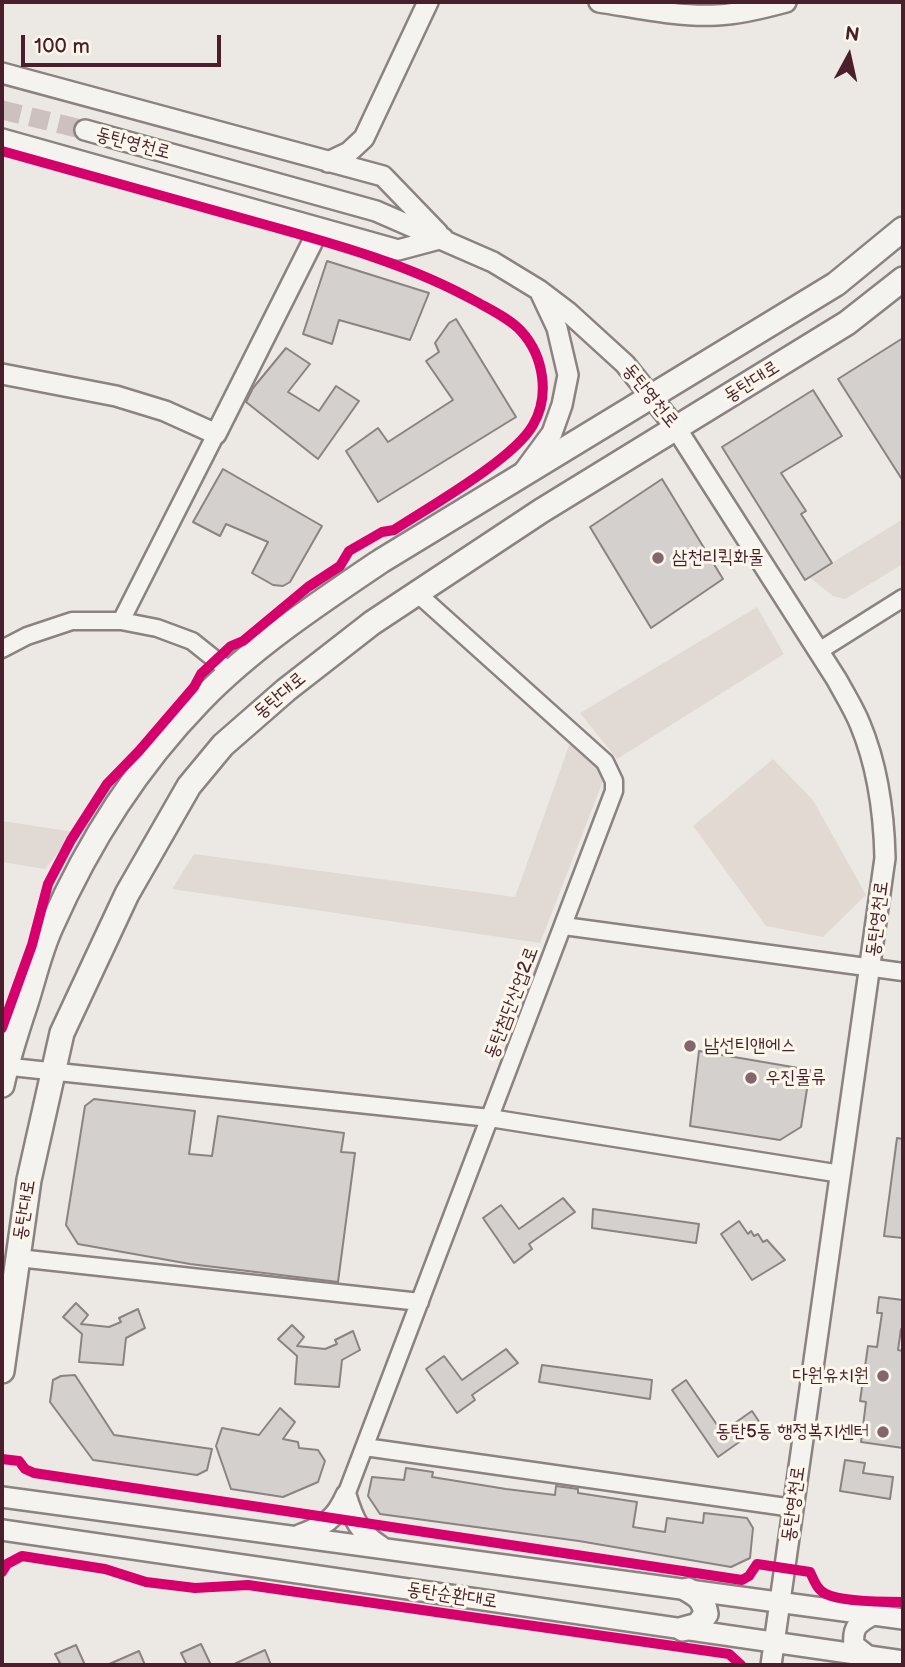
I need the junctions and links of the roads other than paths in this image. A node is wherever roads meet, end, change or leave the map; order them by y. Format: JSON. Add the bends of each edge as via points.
{"nodes":[{"id":1,"x":428,"y":2,"type":"edge"},
{"id":2,"x":599,"y":2,"type":"edge"},
{"id":3,"x":786,"y":2,"type":"edge"},
{"id":4,"x":2,"y":74,"type":"edge"},
{"id":5,"x":85,"y":130,"type":"tunnel mouth"},
{"id":6,"x":364,"y":138,"type":"junction"},
{"id":7,"x":2,"y":139,"type":"edge"},
{"id":8,"x":328,"y":162,"type":"junction"},
{"id":9,"x":383,"y":176,"type":"junction"},
{"id":10,"x":318,"y":229,"type":"junction"},
{"id":11,"x":903,"y":229,"type":"edge"},
{"id":12,"x":443,"y":239,"type":"junction"},
{"id":13,"x":903,"y":279,"type":"edge"},
{"id":14,"x":539,"y":290,"type":"junction"},
{"id":15,"x":2,"y":374,"type":"edge"},
{"id":16,"x":651,"y":396,"type":"junction"},
{"id":17,"x":676,"y":428,"type":"junction"},
{"id":18,"x":216,"y":434,"type":"junction"},
{"id":19,"x":520,"y":476,"type":"junction"},
{"id":20,"x":418,"y":594,"type":"junction"},
{"id":21,"x":903,"y":598,"type":"edge"},
{"id":22,"x":121,"y":621,"type":"junction"},
{"id":23,"x":2,"y":649,"type":"edge"},
{"id":24,"x":818,"y":651,"type":"junction"},
{"id":25,"x":232,"y":673,"type":"junction"},
{"id":26,"x":564,"y":926,"type":"junction"},
{"id":27,"x":871,"y":969,"type":"junction"},
{"id":28,"x":903,"y":972,"type":"edge"},
{"id":29,"x":903,"y":980,"type":"edge"},
{"id":30,"x":53,"y":1071,"type":"junction"},
{"id":31,"x":3,"y":1072,"type":"edge"},
{"id":32,"x":490,"y":1118,"type":"junction"},
{"id":33,"x":842,"y":1174,"type":"junction"},
{"id":34,"x":18,"y":1258,"type":"junction"},
{"id":35,"x":420,"y":1302,"type":"junction"},
{"id":36,"x":2,"y":1371,"type":"edge"},
{"id":37,"x":365,"y":1447,"type":"junction"},
{"id":38,"x":346,"y":1495,"type":"junction"},
{"id":39,"x":2,"y":1497,"type":"edge"},
{"id":40,"x":793,"y":1508,"type":"junction"},
{"id":41,"x":2,"y":1530,"type":"edge"},
{"id":42,"x":298,"y":1536,"type":"junction"},
{"id":43,"x":384,"y":1548,"type":"junction"},
{"id":44,"x":688,"y":1590,"type":"junction"},
{"id":45,"x":780,"y":1602,"type":"junction"},
{"id":46,"x":873,"y":1615,"type":"junction"},
{"id":47,"x":903,"y":1619,"type":"edge"},
{"id":48,"x":683,"y":1629,"type":"junction"},
{"id":49,"x":775,"y":1642,"type":"junction"},
{"id":50,"x":868,"y":1656,"type":"junction"},
{"id":51,"x":903,"y":1661,"type":"edge"},
{"id":52,"x":771,"y":1665,"type":"edge"}],
"edges":[{"from":1,"to":6,"type":"street"},
{"from":2,"to":3,"type":"street","via":[[690,15],[719,15]]},
{"from":4,"to":8,"type":"street"},
{"from":5,"to":12,"type":"street","name":"동탄영천로","via":[[376,211]]},
{"from":6,"to":8,"type":"street"},
{"from":6,"to":9,"type":"street","via":[[369,160]]},
{"from":7,"to":10,"type":"street"},
{"from":8,"to":9,"type":"street"},
{"from":9,"to":12,"type":"street"},
{"from":10,"to":12,"type":"street","via":[[398,250]]},
{"from":10,"to":18,"type":"street"},
{"from":11,"to":16,"type":"main road","via":[[836,284]]},
{"from":12,"to":14,"type":"street","name":"동탄영천로"},
{"from":13,"to":17,"type":"main road","name":"동탄대로","via":[[847,323]]},
{"from":14,"to":16,"type":"street","name":"동탄영천로","via":[[625,364]]},
{"from":14,"to":19,"type":"street","via":[[557,328],[568,375],[552,433]]},
{"from":15,"to":18,"type":"street","via":[[116,396]]},
{"from":16,"to":17,"type":"street","name":"동탄영천로"},
{"from":16,"to":19,"type":"main road"},
{"from":17,"to":20,"type":"main road","name":"동탄대로"},
{"from":17,"to":24,"type":"street","name":"동탄영천로"},
{"from":18,"to":22,"type":"street"},
{"from":19,"to":25,"type":"main road","via":[[327,597]]},
{"from":20,"to":26,"type":"street","name":"동탄첨단산업2로","via":[[611,771],[614,791]]},
{"from":20,"to":30,"type":"main road","name":"동탄대로","via":[[372,623],[286,690],[223,745],[190,786],[93,962],[62,1032]]},
{"from":21,"to":24,"type":"street"},
{"from":22,"to":23,"type":"street","via":[[72,621]]},
{"from":22,"to":25,"type":"street","via":[[192,640]]},
{"from":24,"to":27,"type":"street","name":"동탄영천로","via":[[860,724],[884,814],[885,858]]},
{"from":25,"to":31,"type":"main road","via":[[175,729],[111,814],[50,929]]},
{"from":26,"to":27,"type":"street"},
{"from":26,"to":32,"type":"street","name":"동탄첨단산업2로"},
{"from":27,"to":28,"type":"street","name":"동탄영천로"},
{"from":27,"to":29,"type":"street","name":"동탄영천로"},
{"from":27,"to":33,"type":"street","name":"동탄영천로"},
{"from":30,"to":31,"type":"street"},
{"from":30,"to":32,"type":"street"},
{"from":30,"to":34,"type":"main road","name":"동탄대로","via":[[29,1180]]},
{"from":32,"to":33,"type":"street"},
{"from":32,"to":35,"type":"street","name":"동탄첨단산업2로"},
{"from":33,"to":40,"type":"street","name":"동탄영천로"},
{"from":34,"to":35,"type":"street"},
{"from":34,"to":36,"type":"main road","name":"동탄대로"},
{"from":35,"to":37,"type":"street","name":"동탄첨단산업2로"},
{"from":37,"to":38,"type":"street","name":"동탄첨단산업2로"},
{"from":37,"to":40,"type":"street"},
{"from":38,"to":42,"type":"street","via":[[329,1521]]},
{"from":38,"to":43,"type":"street","via":[[361,1530]]},
{"from":39,"to":42,"type":"street","name":"동탄순환대로"},
{"from":40,"to":45,"type":"street","name":"동탄영천로"},
{"from":41,"to":48,"type":"street","name":"동탄순환대로"},
{"from":42,"to":43,"type":"street","name":"동탄순환대로"},
{"from":43,"to":44,"type":"street","name":"동탄순환대로"},
{"from":44,"to":45,"type":"street","name":"동탄순환대로"},
{"from":44,"to":48,"type":"main road","via":[[698,1595],[706,1614],[698,1625]]},
{"from":45,"to":46,"type":"street","name":"동탄순환대로"},
{"from":45,"to":49,"type":"street","name":"동탄영천로"},
{"from":46,"to":47,"type":"street","name":"동탄순환대로"},
{"from":46,"to":50,"type":"street","via":[[858,1623],[853,1632],[854,1645]]},
{"from":48,"to":49,"type":"street","name":"동탄순환대로"},
{"from":49,"to":50,"type":"street","name":"동탄순환대로"},
{"from":49,"to":52,"type":"street","name":"동탄영천로"},
{"from":50,"to":51,"type":"street","name":"동탄순환대로"}]}
